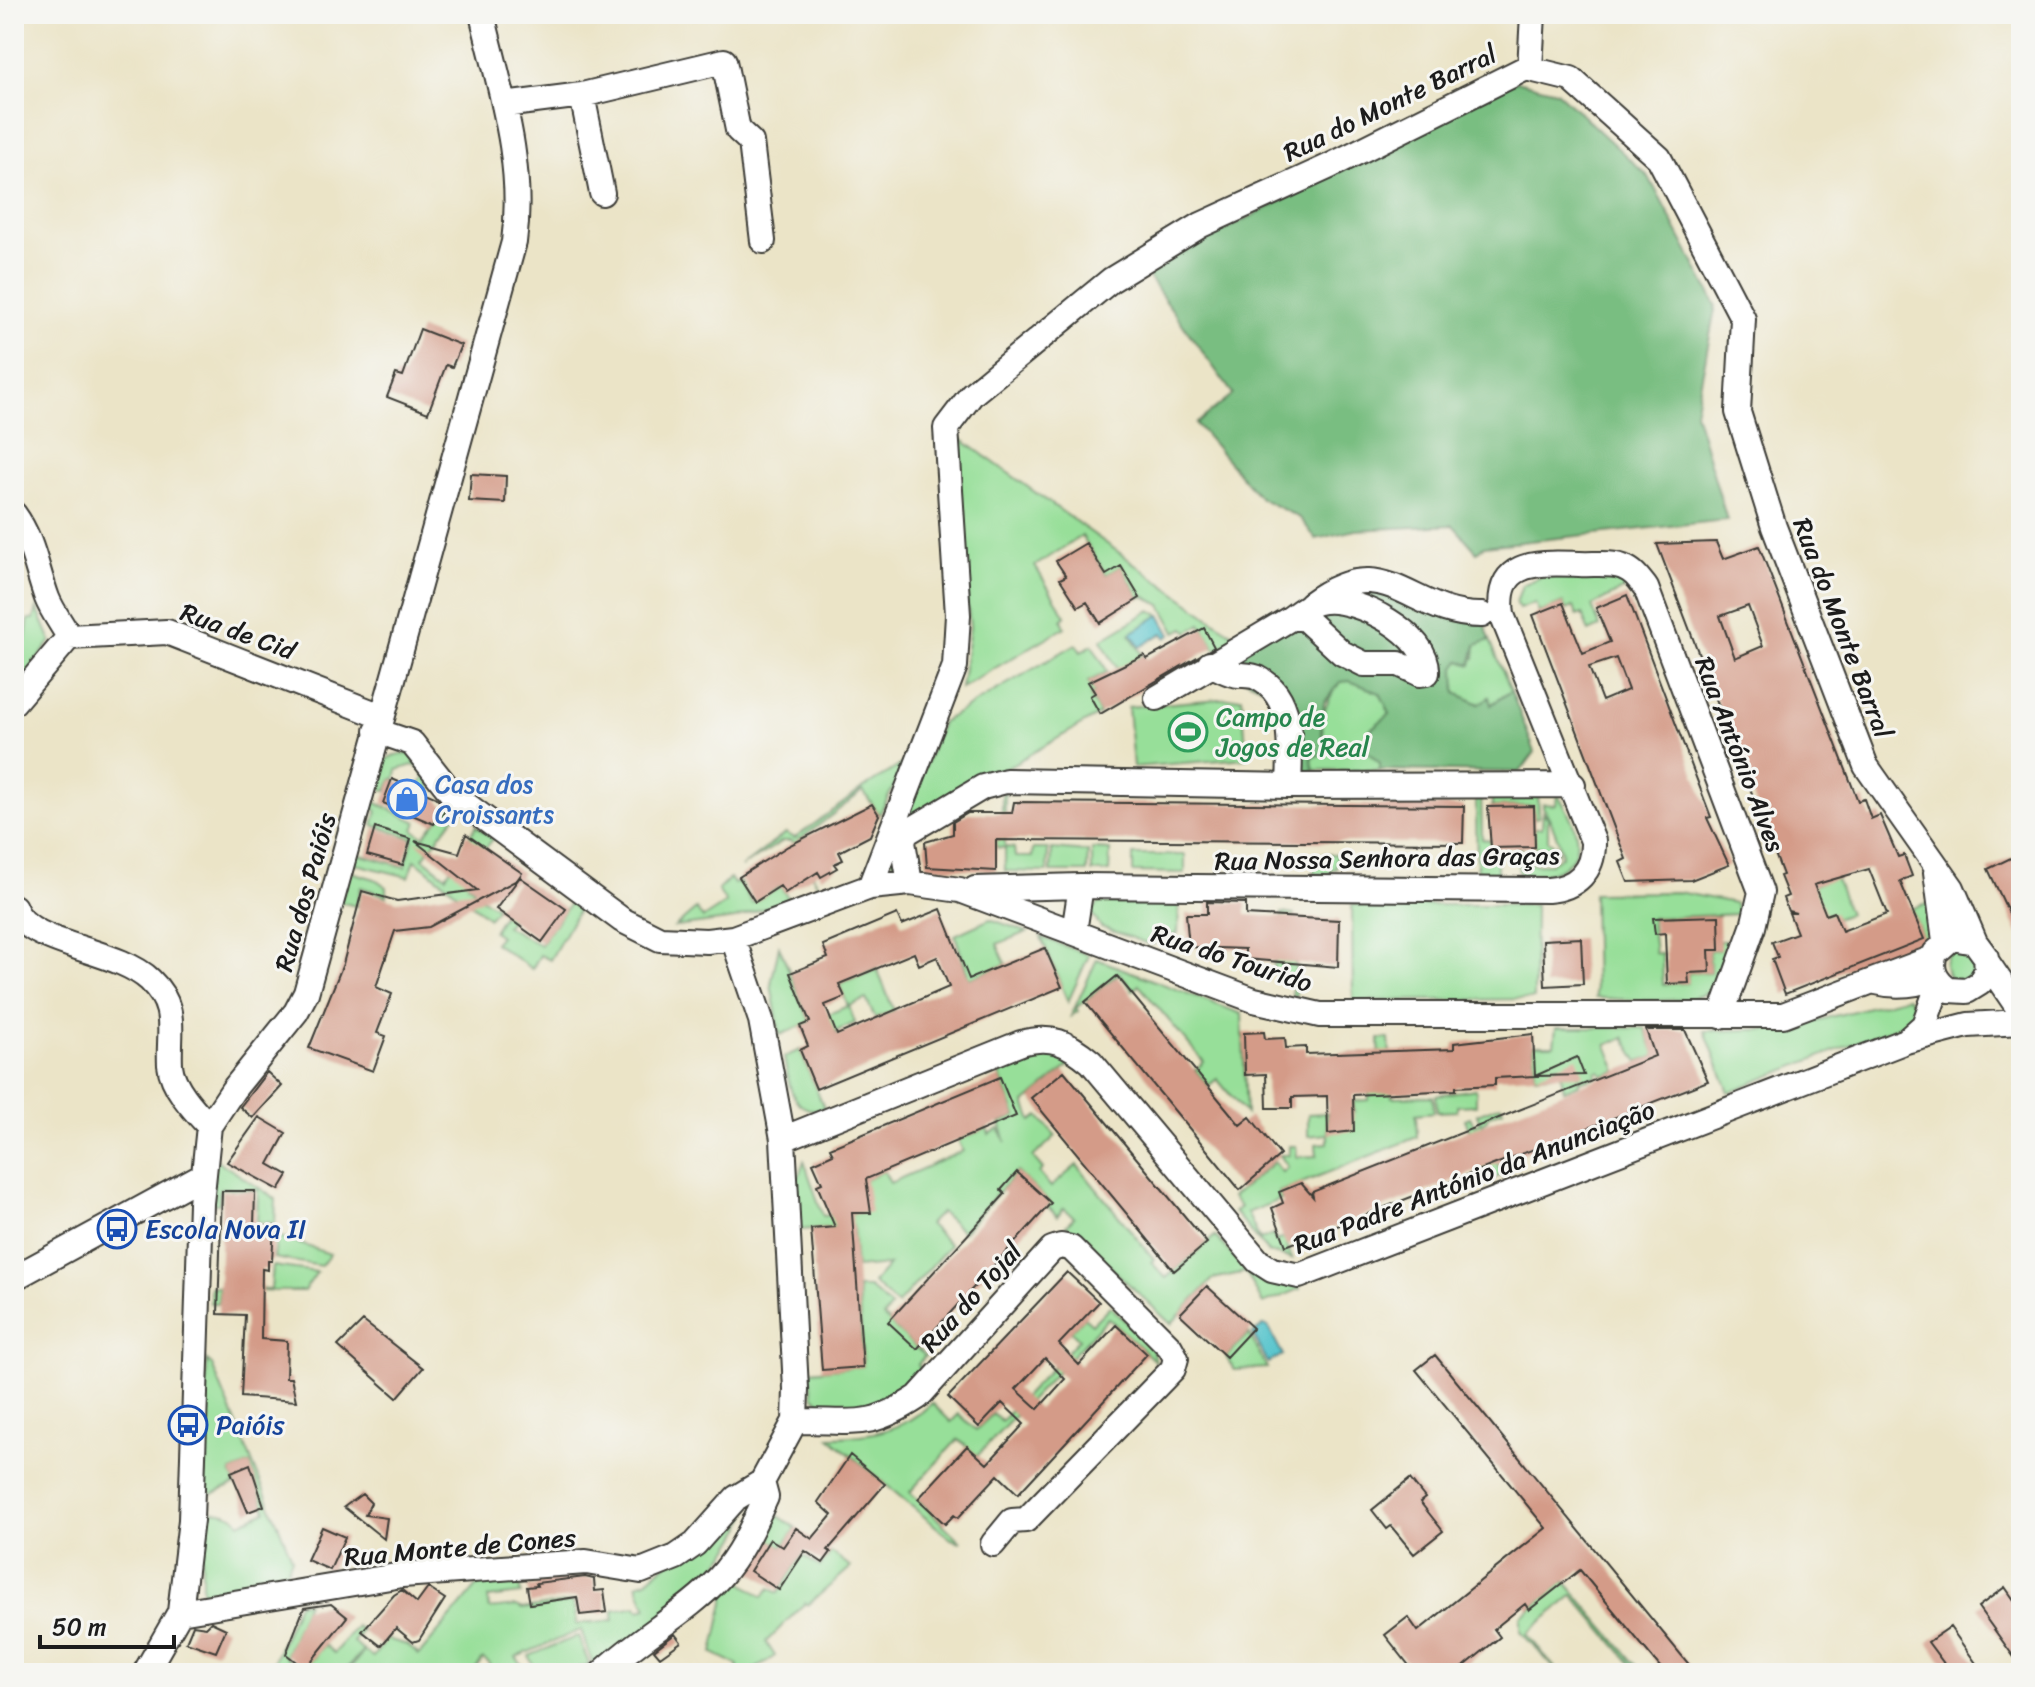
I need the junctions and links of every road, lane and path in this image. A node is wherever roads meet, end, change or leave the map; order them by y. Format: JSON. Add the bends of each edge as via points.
{"nodes":[{"id":1,"x":482,"y":14,"type":"edge"},
{"id":2,"x":1533,"y":14,"type":"edge"},
{"id":3,"x":1530,"y":69,"type":"junction"},
{"id":4,"x":582,"y":95,"type":"junction"},
{"id":5,"x":504,"y":105,"type":"junction"},
{"id":6,"x":602,"y":193,"type":"dead end"},
{"id":7,"x":763,"y":241,"type":"dead end"},
{"id":8,"x":14,"y":514,"type":"edge"},
{"id":9,"x":1578,"y":564,"type":"joint"},
{"id":10,"x":1301,"y":611,"type":"junction"},
{"id":11,"x":1482,"y":615,"type":"dead end"},
{"id":12,"x":69,"y":637,"type":"junction"},
{"id":13,"x":1210,"y":664,"type":"junction"},
{"id":14,"x":1157,"y":698,"type":"dead end"},
{"id":15,"x":14,"y":702,"type":"edge"},
{"id":16,"x":379,"y":724,"type":"junction"},
{"id":17,"x":1573,"y":785,"type":"junction"},
{"id":18,"x":1289,"y":786,"type":"junction"},
{"id":19,"x":1935,"y":866,"type":"junction"},
{"id":20,"x":910,"y":883,"type":"junction"},
{"id":21,"x":1081,"y":886,"type":"junction"},
{"id":22,"x":870,"y":887,"type":"junction"},
{"id":23,"x":960,"y":890,"type":"junction"},
{"id":24,"x":14,"y":907,"type":"edge"},
{"id":25,"x":1074,"y":932,"type":"junction"},
{"id":26,"x":733,"y":938,"type":"junction"},
{"id":27,"x":1981,"y":952,"type":"junction"},
{"id":28,"x":1938,"y":965,"type":"junction"},
{"id":29,"x":1966,"y":991,"type":"junction"},
{"id":30,"x":2021,"y":1012,"type":"edge"},
{"id":31,"x":1721,"y":1016,"type":"junction"},
{"id":32,"x":2021,"y":1021,"type":"edge"},
{"id":33,"x":1943,"y":1033,"type":"junction"},
{"id":34,"x":1906,"y":1041,"type":"junction"},
{"id":35,"x":209,"y":1126,"type":"junction"},
{"id":36,"x":783,"y":1139,"type":"junction"},
{"id":37,"x":203,"y":1175,"type":"junction"},
{"id":38,"x":14,"y":1278,"type":"edge"},
{"id":39,"x":795,"y":1421,"type":"junction"},
{"id":40,"x":762,"y":1482,"type":"junction"},
{"id":41,"x":993,"y":1544,"type":"dead end"},
{"id":42,"x":180,"y":1612,"type":"junction"},
{"id":43,"x":145,"y":1673,"type":"edge"},
{"id":44,"x":602,"y":1673,"type":"edge"}],
"edges":[{"from":1,"to":5,"type":"street","name":"Rua dos Paióis"},
{"from":2,"to":3,"type":"street"},
{"from":3,"to":19,"type":"street","name":"Rua do Monte Barral","via":[[1571,79],[1659,158],[1743,319],[1738,412],[1774,527],[1866,766]]},
{"from":3,"to":22,"type":"street","name":"Rua do Monte Barral","via":[[1201,225],[1111,280],[972,394],[946,428],[958,615],[955,666]]},
{"from":4,"to":5,"type":"street"},
{"from":4,"to":6,"type":"street"},
{"from":4,"to":7,"type":"street","via":[[724,61],[738,130],[751,142]]},
{"from":5,"to":16,"type":"street","name":"Rua dos Paióis","via":[[517,168],[514,242]]},
{"from":8,"to":12,"type":"street","via":[[36,557],[47,600]]},
{"from":9,"to":17,"type":"street","name":"Rua Nossa Senhora das Graças","via":[[1533,563],[1518,569],[1500,596],[1502,615]]},
{"from":9,"to":31,"type":"street","name":"Rua António Alves","via":[[1622,566],[1646,588],[1758,880],[1760,903]]},
{"from":10,"to":10,"type":"street","via":[[1342,653],[1364,664],[1399,664],[1427,673],[1428,664],[1412,637],[1387,619],[1327,600]]},
{"from":10,"to":11,"type":"street","via":[[1338,584],[1356,579],[1411,591],[1446,612]]},
{"from":10,"to":13,"type":"street"},
{"from":12,"to":15,"type":"street"},
{"from":12,"to":16,"type":"street","name":"Rua de Cid","via":[[167,632]]},
{"from":13,"to":14,"type":"street"},
{"from":13,"to":18,"type":"street","via":[[1257,677],[1274,691],[1290,734]]},
{"from":16,"to":26,"type":"street","name":"Rua de Cid","via":[[412,743],[453,795],[622,920],[660,939]]},
{"from":16,"to":35,"type":"street","name":"Rua dos Paióis","via":[[306,993]]},
{"from":17,"to":18,"type":"street"},
{"from":17,"to":21,"type":"street","name":"Rua Nossa Senhora das Graças","via":[[1594,854],[1574,884],[1559,889]]},
{"from":18,"to":20,"type":"street","via":[[1006,781],[983,787],[906,833]]},
{"from":19,"to":27,"type":"street","name":"Rua do Monte Barral","via":[[1952,888]]},
{"from":19,"to":28,"type":"street","name":"Rua do Monte Barral"},
{"from":20,"to":22,"type":"street","name":"Rua do Tourido"},
{"from":20,"to":23,"type":"street","name":"Rua do Tourido"},
{"from":21,"to":23,"type":"street","name":"Rua Nossa Senhora das Graças"},
{"from":21,"to":25,"type":"street"},
{"from":22,"to":26,"type":"street","name":"Rua do Tourido"},
{"from":23,"to":25,"type":"street","name":"Rua do Tourido"},
{"from":24,"to":35,"type":"street","via":[[30,928],[130,964],[152,981],[173,1022],[170,1066],[176,1083]]},
{"from":25,"to":31,"type":"street","name":"Rua do Tourido","via":[[1254,1000],[1320,1015]]},
{"from":26,"to":36,"type":"street","via":[[761,1020]]},
{"from":27,"to":28,"type":"street","via":[[1960,937]]},
{"from":27,"to":29,"type":"street","via":[[1984,977]]},
{"from":27,"to":30,"type":"street"},
{"from":28,"to":29,"type":"street","via":[[1949,990]]},
{"from":28,"to":31,"type":"street","name":"Rua do Tourido","via":[[1783,1015]]},
{"from":28,"to":34,"type":"street","via":[[1924,1025]]},
{"from":29,"to":32,"type":"street"},
{"from":29,"to":33,"type":"street"},
{"from":32,"to":33,"type":"street","name":"Rua Padre António da Anunciação","via":[[1985,1022]]},
{"from":33,"to":34,"type":"street","name":"Rua Padre António da Anunciação"},
{"from":34,"to":36,"type":"street","name":"Rua Padre António da Anunciação","via":[[1299,1276],[1258,1261],[1091,1062],[1054,1039],[1021,1043]]},
{"from":35,"to":37,"type":"street","name":"Rua dos Paióis"},
{"from":36,"to":39,"type":"street"},
{"from":37,"to":38,"type":"street"},
{"from":37,"to":42,"type":"street","name":"Rua dos Paióis","via":[[191,1520]]},
{"from":39,"to":40,"type":"street"},
{"from":39,"to":41,"type":"street","name":"Rua do Tojal","via":[[864,1424],[896,1411],[918,1397],[1052,1249],[1071,1248],[1176,1358],[1173,1369],[1026,1520],[1012,1521]]},
{"from":40,"to":42,"type":"street","name":"Rua Monte de Cones","via":[[736,1498],[695,1544],[641,1571],[586,1562],[402,1575]]},
{"from":40,"to":44,"type":"street","via":[[766,1497],[748,1538],[718,1579]]},
{"from":42,"to":43,"type":"street","name":"Rua dos Paióis"}]}
